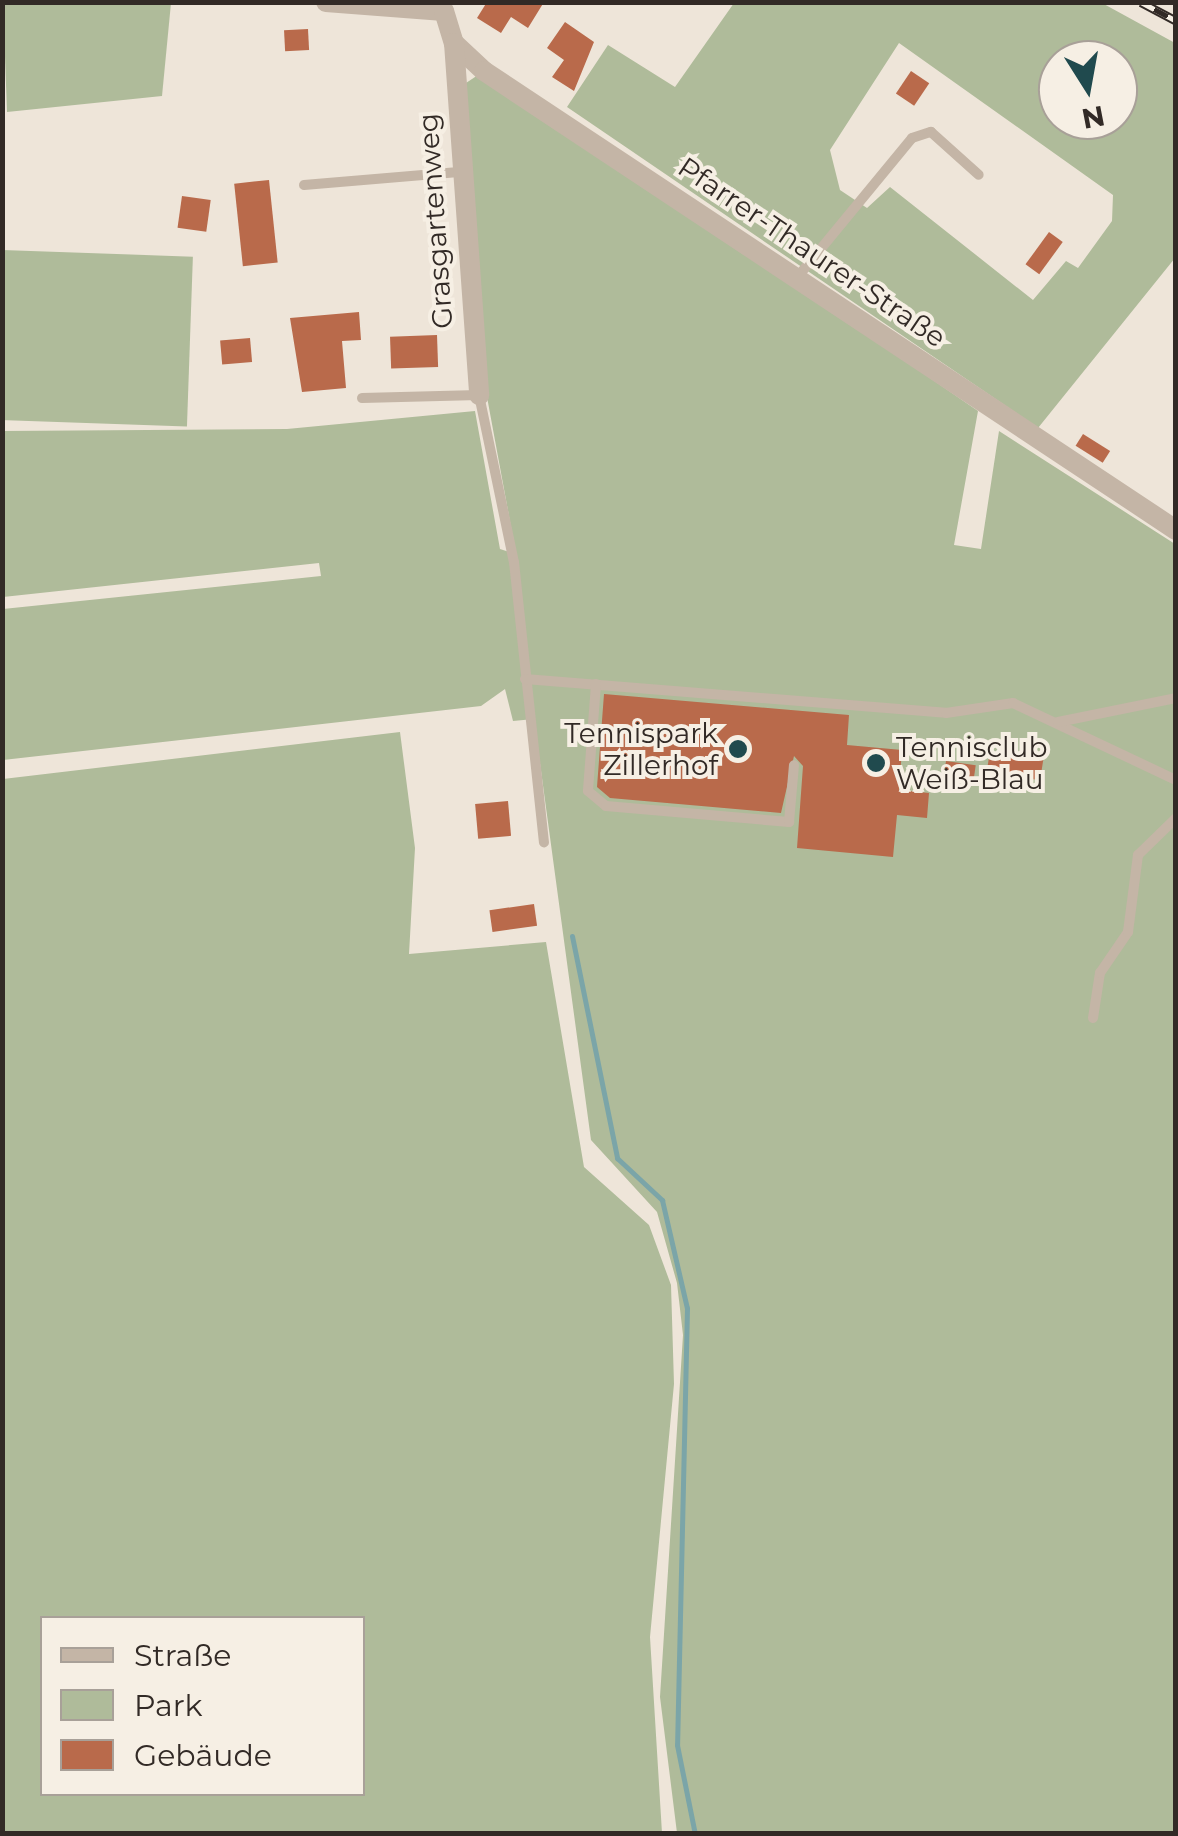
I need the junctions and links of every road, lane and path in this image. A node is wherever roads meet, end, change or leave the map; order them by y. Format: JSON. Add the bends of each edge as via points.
{"nodes":[{"id":1,"x":326,"y":2,"type":"edge"},
{"id":2,"x":444,"y":7,"type":"edge"},
{"id":3,"x":454,"y":43,"type":"junction"},
{"id":4,"x":458,"y":172,"type":"junction"},
{"id":5,"x":978,"y":175,"type":"dead end"},
{"id":6,"x":304,"y":186,"type":"dead end"},
{"id":7,"x":800,"y":274,"type":"junction"},
{"id":8,"x":479,"y":395,"type":"junction"},
{"id":9,"x":362,"y":398,"type":"dead end"},
{"id":10,"x":1176,"y":530,"type":"edge"},
{"id":11,"x":525,"y":680,"type":"junction"},
{"id":12,"x":596,"y":684,"type":"junction"},
{"id":13,"x":1176,"y":698,"type":"edge"},
{"id":14,"x":1058,"y":722,"type":"junction"},
{"id":15,"x":794,"y":765,"type":"dead end"},
{"id":16,"x":1176,"y":780,"type":"edge"},
{"id":17,"x":1176,"y":818,"type":"edge"},
{"id":18,"x":544,"y":842,"type":"dead end"},
{"id":19,"x":1094,"y":1018,"type":"dead end"}],
"edges":[{"from":1,"to":2,"type":"street"},
{"from":2,"to":3,"type":"street"},
{"from":3,"to":4,"type":"street","name":"Grasgartenweg"},
{"from":3,"to":7,"type":"street","name":"Pfarrer-Thaurer-Straße"},
{"from":4,"to":6,"type":"lane"},
{"from":4,"to":8,"type":"street","name":"Grasgartenweg"},
{"from":5,"to":7,"type":"lane","via":[[931,132],[912,138]]},
{"from":7,"to":10,"type":"street","name":"Pfarrer-Thaurer-Straße"},
{"from":8,"to":9,"type":"lane"},
{"from":8,"to":11,"type":"lane","via":[[514,562]]},
{"from":11,"to":12,"type":"lane"},
{"from":11,"to":18,"type":"lane"},
{"from":12,"to":14,"type":"lane","via":[[946,713],[1013,703]]},
{"from":12,"to":15,"type":"lane","via":[[588,790],[606,806],[789,822]]},
{"from":13,"to":14,"type":"lane"},
{"from":14,"to":16,"type":"lane"},
{"from":17,"to":19,"type":"lane","via":[[1138,855],[1128,932],[1100,973]]}]}
